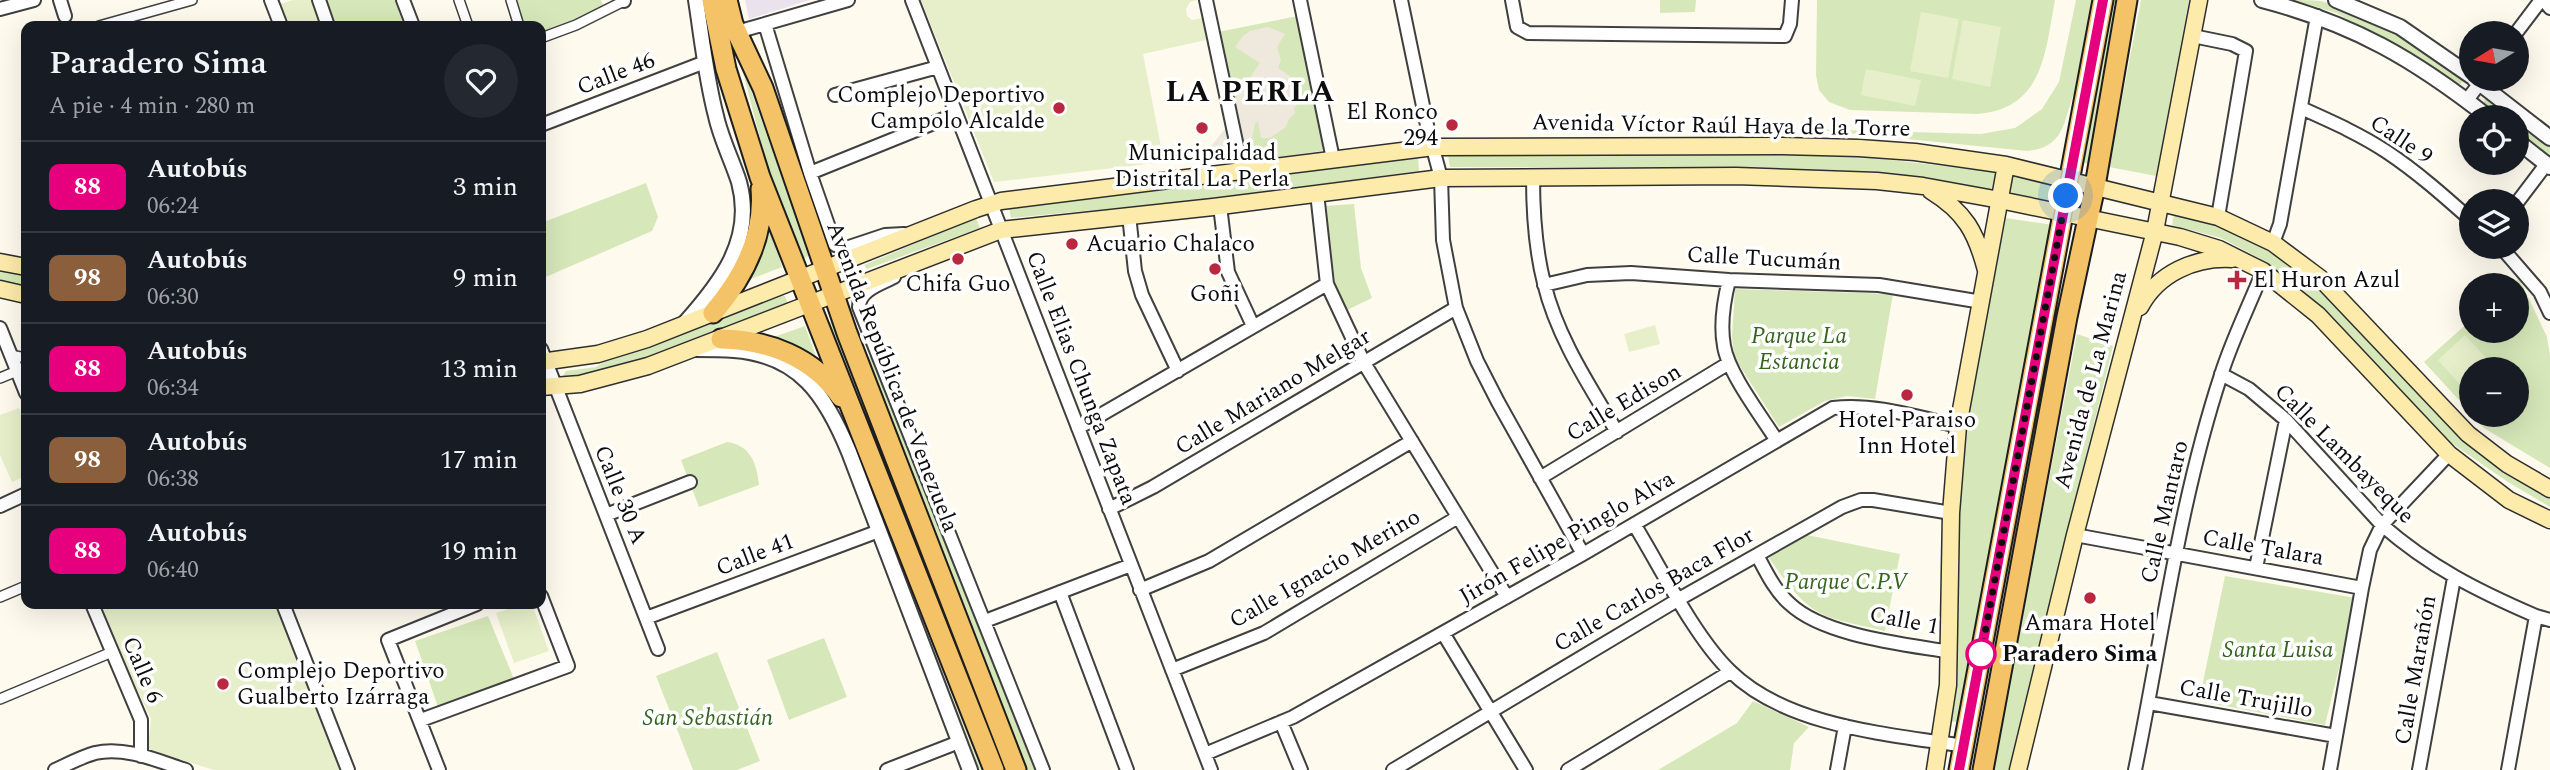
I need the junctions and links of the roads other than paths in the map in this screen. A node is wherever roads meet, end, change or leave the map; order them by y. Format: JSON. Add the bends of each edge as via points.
{"nodes":[{"id":1,"x":34,"y":0,"type":"edge"},
{"id":2,"x":60,"y":0,"type":"edge"},
{"id":3,"x":192,"y":0,"type":"edge"},
{"id":4,"x":318,"y":0,"type":"edge"},
{"id":5,"x":403,"y":0,"type":"edge"},
{"id":6,"x":459,"y":0,"type":"edge"},
{"id":7,"x":511,"y":0,"type":"edge"},
{"id":8,"x":696,"y":0,"type":"edge"},
{"id":9,"x":712,"y":0,"type":"edge"},
{"id":10,"x":727,"y":0,"type":"edge"},
{"id":11,"x":848,"y":0,"type":"edge"},
{"id":12,"x":912,"y":0,"type":"edge"},
{"id":13,"x":1206,"y":0,"type":"edge"},
{"id":14,"x":1300,"y":0,"type":"edge"},
{"id":15,"x":1401,"y":0,"type":"edge"},
{"id":16,"x":1512,"y":0,"type":"edge"},
{"id":17,"x":1792,"y":0,"type":"edge"},
{"id":18,"x":2103,"y":0,"type":"edge"},
{"id":19,"x":2199,"y":0,"type":"edge"},
{"id":20,"x":2265,"y":0,"type":"edge"},
{"id":21,"x":2336,"y":0,"type":"edge"},
{"id":22,"x":2542,"y":0,"type":"edge"},
{"id":23,"x":273,"y":1,"type":"edge"},
{"id":24,"x":624,"y":1,"type":"edge"},
{"id":25,"x":2127,"y":1,"type":"edge"},
{"id":26,"x":2550,"y":8,"type":"edge"},
{"id":27,"x":0,"y":9,"type":"edge"},
{"id":28,"x":2317,"y":16,"type":"junction"},
{"id":29,"x":65,"y":21,"type":"edge"},
{"id":30,"x":117,"y":21,"type":"edge"},
{"id":31,"x":279,"y":21,"type":"edge"},
{"id":32,"x":326,"y":21,"type":"edge"},
{"id":33,"x":410,"y":21,"type":"edge"},
{"id":34,"x":466,"y":21,"type":"edge"},
{"id":35,"x":517,"y":21,"type":"edge"},
{"id":36,"x":2525,"y":21,"type":"edge"},
{"id":37,"x":765,"y":24,"type":"junction"},
{"id":38,"x":737,"y":32,"type":"junction"},
{"id":39,"x":546,"y":36,"type":"edge"},
{"id":40,"x":2193,"y":36,"type":"junction"},
{"id":41,"x":705,"y":62,"type":"junction"},
{"id":42,"x":938,"y":67,"type":"junction"},
{"id":43,"x":2459,"y":67,"type":"edge"},
{"id":44,"x":2471,"y":91,"type":"edge"},
{"id":45,"x":2492,"y":91,"type":"edge"},
{"id":46,"x":835,"y":94,"type":"dead end"},
{"id":47,"x":2467,"y":100,"type":"junction"},
{"id":48,"x":2473,"y":105,"type":"edge"},
{"id":49,"x":2301,"y":108,"type":"junction"},
{"id":50,"x":956,"y":114,"type":"junction"},
{"id":51,"x":546,"y":123,"type":"edge"},
{"id":52,"x":2550,"y":138,"type":"edge"},
{"id":53,"x":1434,"y":147,"type":"junction"},
{"id":54,"x":2529,"y":150,"type":"edge"},
{"id":55,"x":1333,"y":159,"type":"junction"},
{"id":56,"x":2006,"y":165,"type":"junction"},
{"id":57,"x":2548,"y":165,"type":"edge"},
{"id":58,"x":1242,"y":170,"type":"junction"},
{"id":59,"x":810,"y":173,"type":"junction"},
{"id":60,"x":760,"y":177,"type":"junction"},
{"id":61,"x":1533,"y":177,"type":"junction"},
{"id":62,"x":1441,"y":178,"type":"junction"},
{"id":63,"x":2069,"y":179,"type":"junction"},
{"id":64,"x":1923,"y":186,"type":"junction"},
{"id":65,"x":2095,"y":186,"type":"junction"},
{"id":66,"x":2528,"y":189,"type":"edge"},
{"id":67,"x":1317,"y":193,"type":"junction"},
{"id":68,"x":2000,"y":200,"type":"junction"},
{"id":69,"x":2161,"y":202,"type":"junction"},
{"id":70,"x":991,"y":204,"type":"junction"},
{"id":71,"x":1220,"y":206,"type":"junction"},
{"id":72,"x":2459,"y":210,"type":"edge"},
{"id":73,"x":2064,"y":212,"type":"junction"},
{"id":74,"x":1129,"y":215,"type":"junction"},
{"id":75,"x":2218,"y":217,"type":"junction"},
{"id":76,"x":2088,"y":218,"type":"junction"},
{"id":77,"x":1001,"y":230,"type":"junction"},
{"id":78,"x":2155,"y":231,"type":"junction"},
{"id":79,"x":915,"y":233,"type":"junction"},
{"id":80,"x":2273,"y":243,"type":"junction"},
{"id":81,"x":2238,"y":259,"type":"junction"},
{"id":82,"x":2511,"y":259,"type":"edge"},
{"id":83,"x":0,"y":262,"type":"edge"},
{"id":84,"x":910,"y":263,"type":"junction"},
{"id":85,"x":21,"y":266,"type":"edge"},
{"id":86,"x":824,"y":269,"type":"junction"},
{"id":87,"x":2263,"y":271,"type":"junction"},
{"id":88,"x":1987,"y":273,"type":"junction"},
{"id":89,"x":800,"y":278,"type":"junction"},
{"id":90,"x":1729,"y":280,"type":"junction"},
{"id":91,"x":1326,"y":284,"type":"junction"},
{"id":92,"x":1544,"y":285,"type":"junction"},
{"id":93,"x":0,"y":289,"type":"edge"},
{"id":94,"x":21,"y":294,"type":"edge"},
{"id":95,"x":833,"y":294,"type":"junction"},
{"id":96,"x":1983,"y":302,"type":"junction"},
{"id":97,"x":810,"y":303,"type":"junction"},
{"id":98,"x":1456,"y":308,"type":"junction"},
{"id":99,"x":713,"y":313,"type":"junction"},
{"id":100,"x":2550,"y":313,"type":"edge"},
{"id":101,"x":2133,"y":318,"type":"junction"},
{"id":102,"x":684,"y":324,"type":"junction"},
{"id":103,"x":1253,"y":326,"type":"junction"},
{"id":104,"x":0,"y":328,"type":"edge"},
{"id":105,"x":721,"y":339,"type":"junction"},
{"id":106,"x":695,"y":349,"type":"junction"},
{"id":107,"x":10,"y":355,"type":"junction"},
{"id":108,"x":21,"y":357,"type":"edge"},
{"id":109,"x":546,"y":358,"type":"edge"},
{"id":110,"x":1364,"y":363,"type":"junction"},
{"id":111,"x":1729,"y":363,"type":"junction"},
{"id":112,"x":17,"y":371,"type":"junction"},
{"id":113,"x":1178,"y":371,"type":"junction"},
{"id":114,"x":2221,"y":374,"type":"junction"},
{"id":115,"x":0,"y":378,"type":"edge"},
{"id":116,"x":21,"y":381,"type":"edge"},
{"id":117,"x":548,"y":387,"type":"edge"},
{"id":118,"x":2286,"y":420,"type":"junction"},
{"id":119,"x":856,"y":422,"type":"junction"},
{"id":120,"x":1958,"y":426,"type":"junction"},
{"id":121,"x":1078,"y":428,"type":"junction"},
{"id":122,"x":1616,"y":432,"type":"junction"},
{"id":123,"x":1412,"y":441,"type":"junction"},
{"id":124,"x":1777,"y":441,"type":"junction"},
{"id":125,"x":2449,"y":454,"type":"junction"},
{"id":126,"x":1540,"y":478,"type":"junction"},
{"id":127,"x":690,"y":482,"type":"dead end"},
{"id":128,"x":2550,"y":489,"type":"edge"},
{"id":129,"x":21,"y":497,"type":"edge"},
{"id":130,"x":0,"y":506,"type":"edge"},
{"id":131,"x":1109,"y":509,"type":"junction"},
{"id":132,"x":1951,"y":513,"type":"junction"},
{"id":133,"x":606,"y":515,"type":"junction"},
{"id":134,"x":1458,"y":517,"type":"junction"},
{"id":135,"x":2550,"y":520,"type":"edge"},
{"id":136,"x":1634,"y":524,"type":"junction"},
{"id":137,"x":2382,"y":525,"type":"junction"},
{"id":138,"x":878,"y":531,"type":"junction"},
{"id":139,"x":2075,"y":535,"type":"junction"},
{"id":140,"x":2175,"y":553,"type":"junction"},
{"id":141,"x":1583,"y":554,"type":"junction"},
{"id":142,"x":1757,"y":555,"type":"junction"},
{"id":143,"x":1131,"y":565,"type":"junction"},
{"id":144,"x":2256,"y":568,"type":"junction"},
{"id":145,"x":2454,"y":578,"type":"junction"},
{"id":146,"x":2362,"y":587,"type":"junction"},
{"id":147,"x":21,"y":588,"type":"edge"},
{"id":148,"x":1140,"y":590,"type":"junction"},
{"id":149,"x":1060,"y":592,"type":"junction"},
{"id":150,"x":0,"y":597,"type":"edge"},
{"id":151,"x":1507,"y":597,"type":"junction"},
{"id":152,"x":1679,"y":599,"type":"junction"},
{"id":153,"x":94,"y":609,"type":"edge"},
{"id":154,"x":285,"y":609,"type":"edge"},
{"id":155,"x":465,"y":609,"type":"edge"},
{"id":156,"x":546,"y":609,"type":"edge"},
{"id":157,"x":2536,"y":616,"type":"junction"},
{"id":158,"x":646,"y":618,"type":"junction"},
{"id":159,"x":2550,"y":620,"type":"edge"},
{"id":160,"x":985,"y":621,"type":"junction"},
{"id":161,"x":1443,"y":633,"type":"junction"},
{"id":162,"x":658,"y":649,"type":"dead end"},
{"id":163,"x":112,"y":652,"type":"junction"},
{"id":164,"x":1950,"y":652,"type":"junction"},
{"id":165,"x":1172,"y":670,"type":"junction"},
{"id":166,"x":1730,"y":672,"type":"junction"},
{"id":167,"x":0,"y":699,"type":"edge"},
{"id":168,"x":2149,"y":703,"type":"junction"},
{"id":169,"x":1491,"y":710,"type":"junction"},
{"id":170,"x":421,"y":720,"type":"junction"},
{"id":171,"x":1281,"y":722,"type":"junction"},
{"id":172,"x":1845,"y":726,"type":"junction"},
{"id":173,"x":2336,"y":736,"type":"junction"},
{"id":174,"x":959,"y":742,"type":"junction"},
{"id":175,"x":1941,"y":742,"type":"junction"},
{"id":176,"x":1964,"y":746,"type":"junction"},
{"id":177,"x":1205,"y":754,"type":"junction"},
{"id":178,"x":141,"y":756,"type":"junction"},
{"id":179,"x":61,"y":769,"type":"edge"},
{"id":180,"x":186,"y":770,"type":"edge"},
{"id":181,"x":348,"y":770,"type":"edge"},
{"id":182,"x":439,"y":770,"type":"edge"},
{"id":183,"x":887,"y":770,"type":"edge"},
{"id":184,"x":970,"y":770,"type":"edge"},
{"id":185,"x":994,"y":770,"type":"edge"},
{"id":186,"x":1016,"y":770,"type":"edge"},
{"id":187,"x":1043,"y":770,"type":"edge"},
{"id":188,"x":1127,"y":770,"type":"edge"},
{"id":189,"x":1211,"y":770,"type":"edge"},
{"id":190,"x":1301,"y":770,"type":"edge"},
{"id":191,"x":1393,"y":770,"type":"edge"},
{"id":192,"x":1526,"y":770,"type":"edge"},
{"id":193,"x":1568,"y":770,"type":"edge"},
{"id":194,"x":1837,"y":770,"type":"edge"},
{"id":195,"x":1935,"y":770,"type":"edge"},
{"id":196,"x":1959,"y":770,"type":"edge"},
{"id":197,"x":1983,"y":770,"type":"edge"},
{"id":198,"x":2018,"y":770,"type":"edge"},
{"id":199,"x":2135,"y":770,"type":"edge"},
{"id":200,"x":2330,"y":770,"type":"edge"},
{"id":201,"x":2419,"y":770,"type":"edge"},
{"id":202,"x":2508,"y":770,"type":"edge"}],
"edges":[{"from":1,"to":27,"type":"street"},
{"from":2,"to":29,"type":"street"},
{"from":3,"to":30,"type":"street"},
{"from":4,"to":32,"type":"street"},
{"from":5,"to":33,"type":"street"},
{"from":6,"to":34,"type":"street"},
{"from":7,"to":35,"type":"street"},
{"from":8,"to":41,"type":"street"},
{"from":9,"to":60,"type":"main road","via":[[726,69]]},
{"from":10,"to":38,"type":"main road","name":"Avenida República de Venezuela"},
{"from":11,"to":37,"type":"street"},
{"from":12,"to":42,"type":"street","name":"Calle Elias Chunga Zapata"},
{"from":13,"to":58,"type":"street"},
{"from":14,"to":55,"type":"street"},
{"from":15,"to":53,"type":"street"},
{"from":16,"to":17,"type":"street","via":[[1517,27],[1528,33],[1785,36]]},
{"from":18,"to":63,"type":"main road"},
{"from":19,"to":40,"type":"main road","name":"Avenida de La Marina"},
{"from":20,"to":28,"type":"street"},
{"from":21,"to":43,"type":"street","via":[[2399,27]]},
{"from":22,"to":26,"type":"street"},
{"from":22,"to":36,"type":"street"},
{"from":23,"to":31,"type":"street"},
{"from":24,"to":39,"type":"street"},
{"from":25,"to":65,"type":"main road","name":"Avenida de La Marina"},
{"from":28,"to":47,"type":"street","via":[[2397,53]]},
{"from":28,"to":49,"type":"street"},
{"from":37,"to":38,"type":"street"},
{"from":37,"to":59,"type":"street"},
{"from":38,"to":86,"type":"main road","name":"Avenida República de Venezuela","via":[[763,88]]},
{"from":40,"to":69,"type":"main road","name":"Avenida de La Marina"},
{"from":40,"to":75,"type":"street","via":[[2246,51]]},
{"from":41,"to":51,"type":"street","name":"Calle 46"},
{"from":41,"to":102,"type":"street","via":[[716,116],[739,182],[741,235],[724,275]]},
{"from":42,"to":46,"type":"street"},
{"from":42,"to":50,"type":"street","name":"Calle Elias Chunga Zapata"},
{"from":44,"to":47,"type":"street"},
{"from":45,"to":52,"type":"street"},
{"from":47,"to":48,"type":"street"},
{"from":49,"to":72,"type":"street","name":"Calle 9","via":[[2386,151]]},
{"from":49,"to":80,"type":"street"},
{"from":50,"to":59,"type":"street"},
{"from":50,"to":70,"type":"street","name":"Calle Elias Chunga Zapata"},
{"from":53,"to":55,"type":"main road","name":"Avenida Víctor Raúl Haya de la Torre"},
{"from":53,"to":56,"type":"main road","name":"Avenida Víctor Raúl Haya de la Torre","via":[[1860,148]]},
{"from":53,"to":62,"type":"street"},
{"from":54,"to":57,"type":"street"},
{"from":55,"to":58,"type":"main road","name":"Avenida Víctor Raúl Haya de la Torre"},
{"from":56,"to":63,"type":"main road","name":"Avenida Víctor Raúl Haya de la Torre"},
{"from":56,"to":68,"type":"main road"},
{"from":57,"to":66,"type":"street"},
{"from":58,"to":70,"type":"main road","name":"Avenida Víctor Raúl Haya de la Torre"},
{"from":59,"to":79,"type":"street","via":[[835,245],[851,247],[884,235]]},
{"from":60,"to":89,"type":"main road"},
{"from":60,"to":99,"type":"main road","via":[[760,217],[750,257]]},
{"from":61,"to":62,"type":"main road"},
{"from":61,"to":64,"type":"main road","via":[[1736,176]]},
{"from":61,"to":92,"type":"street","via":[[1536,246]]},
{"from":62,"to":67,"type":"main road"},
{"from":62,"to":98,"type":"street","via":[[1443,240]]},
{"from":63,"to":65,"type":"main road","name":"Avenida Víctor Raúl Haya de la Torre"},
{"from":63,"to":73,"type":"main road"},
{"from":64,"to":68,"type":"main road"},
{"from":64,"to":88,"type":"main road","via":[[1965,219],[1978,240]]},
{"from":65,"to":69,"type":"main road","name":"Avenida Víctor Raúl Haya de la Torre"},
{"from":65,"to":76,"type":"main road","name":"Avenida de La Marina"},
{"from":67,"to":71,"type":"main road"},
{"from":67,"to":91,"type":"street"},
{"from":68,"to":73,"type":"main road"},
{"from":68,"to":88,"type":"main road"},
{"from":69,"to":75,"type":"main road","name":"Avenida Víctor Raúl Haya de la Torre"},
{"from":69,"to":78,"type":"main road","name":"Avenida de La Marina"},
{"from":70,"to":77,"type":"street","name":"Calle Elias Chunga Zapata"},
{"from":70,"to":79,"type":"main road","name":"Avenida Víctor Raúl Haya de la Torre"},
{"from":71,"to":74,"type":"main road"},
{"from":71,"to":103,"type":"street","via":[[1228,272]]},
{"from":73,"to":76,"type":"main road"},
{"from":73,"to":176,"type":"main road"},
{"from":74,"to":77,"type":"main road"},
{"from":74,"to":113,"type":"street","via":[[1142,295]]},
{"from":75,"to":80,"type":"main road","name":"Avenida Víctor Raúl Haya de la Torre"},
{"from":76,"to":78,"type":"main road"},
{"from":76,"to":197,"type":"main road","name":"Avenida de La Marina"},
{"from":77,"to":84,"type":"main road"},
{"from":77,"to":121,"type":"street","name":"Calle Elias Chunga Zapata"},
{"from":78,"to":81,"type":"main road"},
{"from":78,"to":101,"type":"main road","name":"Avenida de La Marina"},
{"from":79,"to":86,"type":"main road","name":"Avenida Víctor Raúl Haya de la Torre"},
{"from":80,"to":128,"type":"main road","name":"Avenida Víctor Raúl Haya de la Torre","via":[[2320,278],[2468,434]]},
{"from":81,"to":87,"type":"main road"},
{"from":81,"to":101,"type":"main road","via":[[2216,258],[2178,269],[2158,283]]},
{"from":82,"to":100,"type":"street","via":[[2540,292]]},
{"from":83,"to":85,"type":"main road"},
{"from":84,"to":95,"type":"main road"},
{"from":84,"to":160,"type":"street","via":[[896,277],[864,294],[859,307]]},
{"from":86,"to":89,"type":"main road","name":"Avenida Víctor Raúl Haya de la Torre"},
{"from":86,"to":95,"type":"main road","name":"Avenida República de Venezuela"},
{"from":87,"to":114,"type":"street","name":"Calle Mantaro"},
{"from":87,"to":125,"type":"main road","via":[[2318,315]]},
{"from":88,"to":96,"type":"main road"},
{"from":89,"to":97,"type":"main road"},
{"from":89,"to":99,"type":"main road","name":"Avenida Víctor Raúl Haya de la Torre"},
{"from":90,"to":92,"type":"street","name":"Calle Tucumán","via":[[1631,273],[1587,275]]},
{"from":90,"to":96,"type":"street","name":"Calle Tucumán","via":[[1880,285]]},
{"from":90,"to":111,"type":"street","via":[[1723,344]]},
{"from":91,"to":103,"type":"street"},
{"from":91,"to":110,"type":"street"},
{"from":92,"to":122,"type":"street","via":[[1578,368]]},
{"from":93,"to":94,"type":"main road"},
{"from":95,"to":97,"type":"main road"},
{"from":95,"to":186,"type":"main road","name":"Avenida República de Venezuela"},
{"from":96,"to":120,"type":"main road"},
{"from":97,"to":105,"type":"main road"},
{"from":97,"to":119,"type":"main road"},
{"from":98,"to":110,"type":"street","name":"Calle Mariano Melgar"},
{"from":98,"to":126,"type":"street","via":[[1477,361]]},
{"from":99,"to":102,"type":"main road","name":"Avenida Víctor Raúl Haya de la Torre"},
{"from":101,"to":139,"type":"main road","name":"Avenida de La Marina"},
{"from":102,"to":109,"type":"main road","name":"Avenida Víctor Raúl Haya de la Torre","via":[[598,354]]},
{"from":103,"to":113,"type":"street"},
{"from":104,"to":107,"type":"street"},
{"from":105,"to":106,"type":"main road"},
{"from":105,"to":119,"type":"main road","via":[[759,342],[794,356],[824,378]]},
{"from":106,"to":117,"type":"main road","via":[[629,372]]},
{"from":106,"to":138,"type":"street","via":[[756,354],[806,380],[822,396],[836,422]]},
{"from":107,"to":108,"type":"street"},
{"from":107,"to":112,"type":"street"},
{"from":110,"to":123,"type":"street"},
{"from":110,"to":131,"type":"street","name":"Calle Mariano Melgar"},
{"from":111,"to":122,"type":"street","name":"Calle Edison"},
{"from":111,"to":124,"type":"street"},
{"from":112,"to":115,"type":"street"},
{"from":112,"to":116,"type":"street"},
{"from":113,"to":121,"type":"street"},
{"from":114,"to":118,"type":"street","name":"Calle Lambayeque","via":[[2249,389]]},
{"from":114,"to":140,"type":"street","name":"Calle Mantaro"},
{"from":117,"to":133,"type":"street","name":"Calle 30 A"},
{"from":118,"to":137,"type":"street","name":"Calle Lambayeque"},
{"from":118,"to":144,"type":"street"},
{"from":119,"to":185,"type":"main road"},
{"from":120,"to":124,"type":"street","name":"Jirón Felipe Pinglo Alva","via":[[1849,406],[1833,408]]},
{"from":120,"to":132,"type":"main road"},
{"from":121,"to":131,"type":"street","name":"Calle Elias Chunga Zapata"},
{"from":122,"to":126,"type":"street","name":"Calle Edison"},
{"from":123,"to":134,"type":"street"},
{"from":123,"to":148,"type":"street","via":[[1209,561]]},
{"from":124,"to":136,"type":"street","name":"Jirón Felipe Pinglo Alva"},
{"from":125,"to":135,"type":"main road","via":[[2509,500]]},
{"from":125,"to":137,"type":"street"},
{"from":126,"to":141,"type":"street"},
{"from":127,"to":133,"type":"street"},
{"from":129,"to":130,"type":"street"},
{"from":131,"to":143,"type":"street","name":"Calle Elias Chunga Zapata"},
{"from":132,"to":142,"type":"street","name":"Calle Carlos Baca Flor","via":[[1861,500]]},
{"from":132,"to":164,"type":"main road"},
{"from":133,"to":158,"type":"street","name":"Calle 30 A"},
{"from":134,"to":151,"type":"street"},
{"from":134,"to":165,"type":"street","name":"Calle Ignacio Merino","via":[[1264,633]]},
{"from":136,"to":141,"type":"street","name":"Jirón Felipe Pinglo Alva"},
{"from":136,"to":152,"type":"street"},
{"from":137,"to":145,"type":"street","name":"Calle Lambayeque"},
{"from":137,"to":146,"type":"street","via":[[2370,550]]},
{"from":138,"to":158,"type":"street","name":"Calle 41"},
{"from":138,"to":174,"type":"street"},
{"from":139,"to":140,"type":"street","name":"Calle Talara"},
{"from":139,"to":198,"type":"main road","name":"Avenida de La Marina"},
{"from":140,"to":144,"type":"street","name":"Calle Talara"},
{"from":140,"to":168,"type":"street","name":"Calle Mantaro"},
{"from":141,"to":151,"type":"street","name":"Jirón Felipe Pinglo Alva"},
{"from":142,"to":152,"type":"street","name":"Calle Carlos Baca Flor"},
{"from":142,"to":164,"type":"street","name":"Calle 1","via":[[1790,605],[1809,617],[1835,629]]},
{"from":143,"to":148,"type":"street","name":"Calle Elias Chunga Zapata"},
{"from":143,"to":149,"type":"street"},
{"from":144,"to":146,"type":"street","name":"Calle Talara"},
{"from":145,"to":157,"type":"street","name":"Calle Lambayeque"},
{"from":145,"to":201,"type":"street","name":"Calle Marañón"},
{"from":146,"to":173,"type":"street"},
{"from":147,"to":150,"type":"street"},
{"from":148,"to":165,"type":"street","name":"Calle Elias Chunga Zapata"},
{"from":149,"to":160,"type":"street"},
{"from":149,"to":188,"type":"street"},
{"from":151,"to":161,"type":"street","name":"Jirón Felipe Pinglo Alva"},
{"from":152,"to":166,"type":"street"},
{"from":152,"to":169,"type":"street","name":"Calle Carlos Baca Flor"},
{"from":153,"to":163,"type":"street","name":"Calle 6"},
{"from":154,"to":181,"type":"street"},
{"from":155,"to":170,"type":"street","via":[[388,640]]},
{"from":156,"to":170,"type":"street","via":[[568,666]]},
{"from":157,"to":159,"type":"street","name":"Calle Lambayeque"},
{"from":157,"to":202,"type":"street"},
{"from":158,"to":162,"type":"street","name":"Calle 30 A"},
{"from":160,"to":187,"type":"street"},
{"from":161,"to":169,"type":"street"},
{"from":161,"to":171,"type":"street","name":"Jirón Felipe Pinglo Alva"},
{"from":163,"to":167,"type":"street"},
{"from":163,"to":178,"type":"street","name":"Calle 6","via":[[141,720]]},
{"from":164,"to":175,"type":"main road"},
{"from":165,"to":177,"type":"street","name":"Calle Elias Chunga Zapata"},
{"from":166,"to":172,"type":"street","via":[[1790,709]]},
{"from":166,"to":193,"type":"street"},
{"from":168,"to":173,"type":"street","name":"Calle Trujillo"},
{"from":168,"to":199,"type":"street","name":"Calle Mantaro"},
{"from":169,"to":191,"type":"street","name":"Calle Carlos Baca Flor"},
{"from":169,"to":192,"type":"street"},
{"from":170,"to":182,"type":"street"},
{"from":171,"to":177,"type":"street","name":"Jirón Felipe Pinglo Alva"},
{"from":171,"to":190,"type":"street"},
{"from":172,"to":175,"type":"street"},
{"from":172,"to":194,"type":"street"},
{"from":173,"to":200,"type":"street"},
{"from":174,"to":183,"type":"street"},
{"from":174,"to":184,"type":"street"},
{"from":175,"to":176,"type":"street"},
{"from":175,"to":195,"type":"main road"},
{"from":176,"to":196,"type":"main road"},
{"from":177,"to":189,"type":"street","name":"Calle Elias Chunga Zapata"},
{"from":178,"to":179,"type":"street","via":[[105,751]]},
{"from":178,"to":180,"type":"street"}]}
